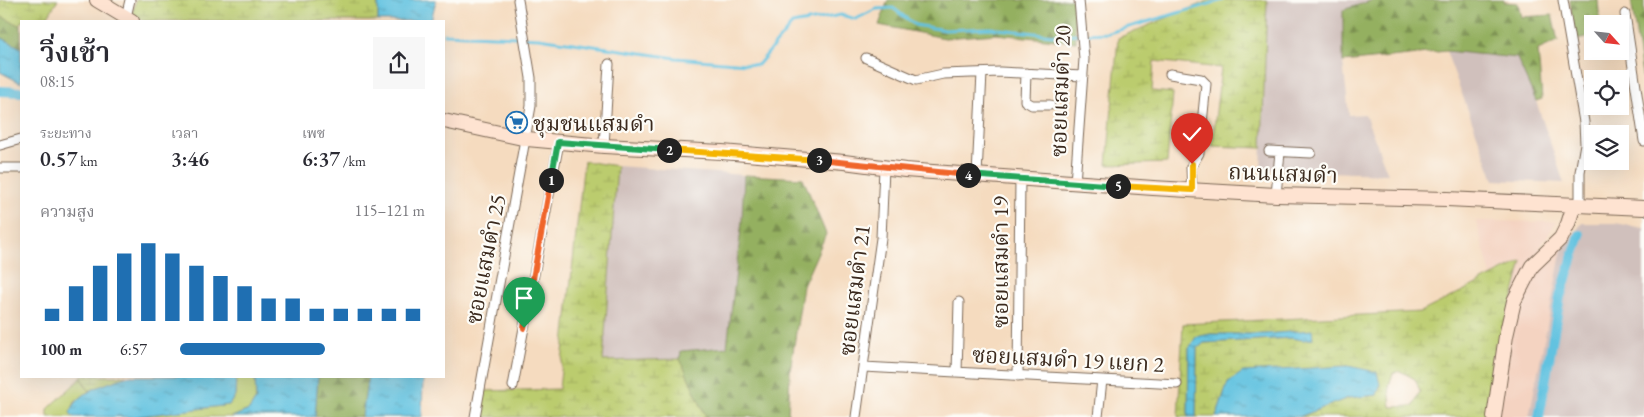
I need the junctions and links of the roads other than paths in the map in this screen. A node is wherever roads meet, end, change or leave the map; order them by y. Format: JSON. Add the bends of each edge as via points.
{"nodes":[{"id":1,"x":98,"y":0,"type":"edge"},
{"id":2,"x":130,"y":0,"type":"edge"},
{"id":3,"x":518,"y":0,"type":"edge"},
{"id":4,"x":1079,"y":0,"type":"edge"},
{"id":5,"x":1563,"y":0,"type":"edge"},
{"id":6,"x":1625,"y":14,"type":"dead end"},
{"id":7,"x":130,"y":20,"type":"edge"},
{"id":8,"x":866,"y":58,"type":"dead end"},
{"id":9,"x":609,"y":64,"type":"dead end"},
{"id":10,"x":982,"y":73,"type":"junction"},
{"id":11,"x":1026,"y":73,"type":"junction"},
{"id":12,"x":1170,"y":74,"type":"dead end"},
{"id":13,"x":1083,"y":76,"type":"junction"},
{"id":14,"x":1050,"y":105,"type":"dead end"},
{"id":15,"x":445,"y":121,"type":"edge"},
{"id":16,"x":527,"y":139,"type":"junction"},
{"id":17,"x":20,"y":140,"type":"edge"},
{"id":18,"x":1644,"y":140,"type":"edge"},
{"id":19,"x":558,"y":142,"type":"junction"},
{"id":20,"x":0,"y":145,"type":"edge"},
{"id":21,"x":604,"y":146,"type":"junction"},
{"id":22,"x":1269,"y":151,"type":"dead end"},
{"id":23,"x":1280,"y":152,"type":"junction"},
{"id":24,"x":1311,"y":153,"type":"dead end"},
{"id":25,"x":0,"y":168,"type":"edge"},
{"id":26,"x":20,"y":168,"type":"edge"},
{"id":27,"x":884,"y":168,"type":"junction"},
{"id":28,"x":977,"y":175,"type":"junction"},
{"id":29,"x":1020,"y":178,"type":"junction"},
{"id":30,"x":1075,"y":183,"type":"junction"},
{"id":31,"x":1192,"y":190,"type":"junction"},
{"id":32,"x":1276,"y":196,"type":"junction"},
{"id":33,"x":1577,"y":205,"type":"junction"},
{"id":34,"x":1644,"y":208,"type":"edge"},
{"id":35,"x":959,"y":302,"type":"dead end"},
{"id":36,"x":864,"y":367,"type":"junction"},
{"id":37,"x":958,"y":372,"type":"junction"},
{"id":38,"x":1018,"y":376,"type":"junction"},
{"id":39,"x":1102,"y":380,"type":"junction"},
{"id":40,"x":1177,"y":384,"type":"dead end"},
{"id":41,"x":513,"y":386,"type":"dead end"},
{"id":42,"x":475,"y":417,"type":"edge"},
{"id":43,"x":856,"y":417,"type":"edge"},
{"id":44,"x":1098,"y":417,"type":"edge"},
{"id":45,"x":1494,"y":417,"type":"edge"}],
"edges":[{"from":1,"to":7,"type":"street"},
{"from":2,"to":7,"type":"street"},
{"from":3,"to":16,"type":"street","name":"ซอยแสมดำ 25","via":[[531,78]]},
{"from":4,"to":13,"type":"street","name":"ซอยแสมดำ 20"},
{"from":5,"to":33,"type":"street","via":[[1584,122],[1585,144]]},
{"from":6,"to":18,"type":"street"},
{"from":8,"to":10,"type":"street","via":[[916,80],[943,74]]},
{"from":9,"to":21,"type":"street"},
{"from":10,"to":11,"type":"street"},
{"from":10,"to":28,"type":"street"},
{"from":11,"to":13,"type":"street"},
{"from":11,"to":14,"type":"street","via":[[1026,101],[1032,105]]},
{"from":12,"to":31,"type":"street","via":[[1201,79],[1206,84],[1199,153],[1190,167]]},
{"from":13,"to":30,"type":"street","name":"ซอยแสมดำ 20"},
{"from":15,"to":16,"type":"street","name":"ถนนแสมดำ"},
{"from":16,"to":19,"type":"street","name":"ถนนแสมดำ"},
{"from":16,"to":42,"type":"street","name":"ซอยแสมดำ 25"},
{"from":17,"to":20,"type":"street"},
{"from":19,"to":21,"type":"street","name":"ถนนแสมดำ"},
{"from":19,"to":41,"type":"street"},
{"from":21,"to":27,"type":"street","name":"ถนนแสมดำ","via":[[722,152]]},
{"from":22,"to":23,"type":"street"},
{"from":23,"to":24,"type":"street"},
{"from":23,"to":32,"type":"street"},
{"from":25,"to":26,"type":"street"},
{"from":27,"to":28,"type":"street","name":"ถนนแสมดำ"},
{"from":27,"to":36,"type":"street","name":"ซอยแสมดำ 21","via":[[881,238]]},
{"from":28,"to":29,"type":"street","name":"ถนนแสมดำ"},
{"from":29,"to":30,"type":"street","name":"ถนนแสมดำ"},
{"from":29,"to":38,"type":"street","name":"ซอยแสมดำ 19"},
{"from":30,"to":31,"type":"street","name":"ถนนแสมดำ"},
{"from":31,"to":32,"type":"street","name":"ถนนแสมดำ"},
{"from":32,"to":33,"type":"street","name":"ถนนแสมดำ"},
{"from":33,"to":34,"type":"street","name":"ถนนแสมดำ"},
{"from":33,"to":45,"type":"street","via":[[1561,238],[1532,266],[1514,301]]},
{"from":35,"to":37,"type":"street"},
{"from":36,"to":37,"type":"street","name":"ซอยแสมดำ 19 แยก 2"},
{"from":36,"to":43,"type":"street","name":"ซอยแสมดำ 21"},
{"from":37,"to":38,"type":"street","name":"ซอยแสมดำ 19 แยก 2"},
{"from":38,"to":39,"type":"street","name":"ซอยแสมดำ 19 แยก 2"},
{"from":39,"to":40,"type":"street","name":"ซอยแสมดำ 19 แยก 2"},
{"from":39,"to":44,"type":"street"}]}
